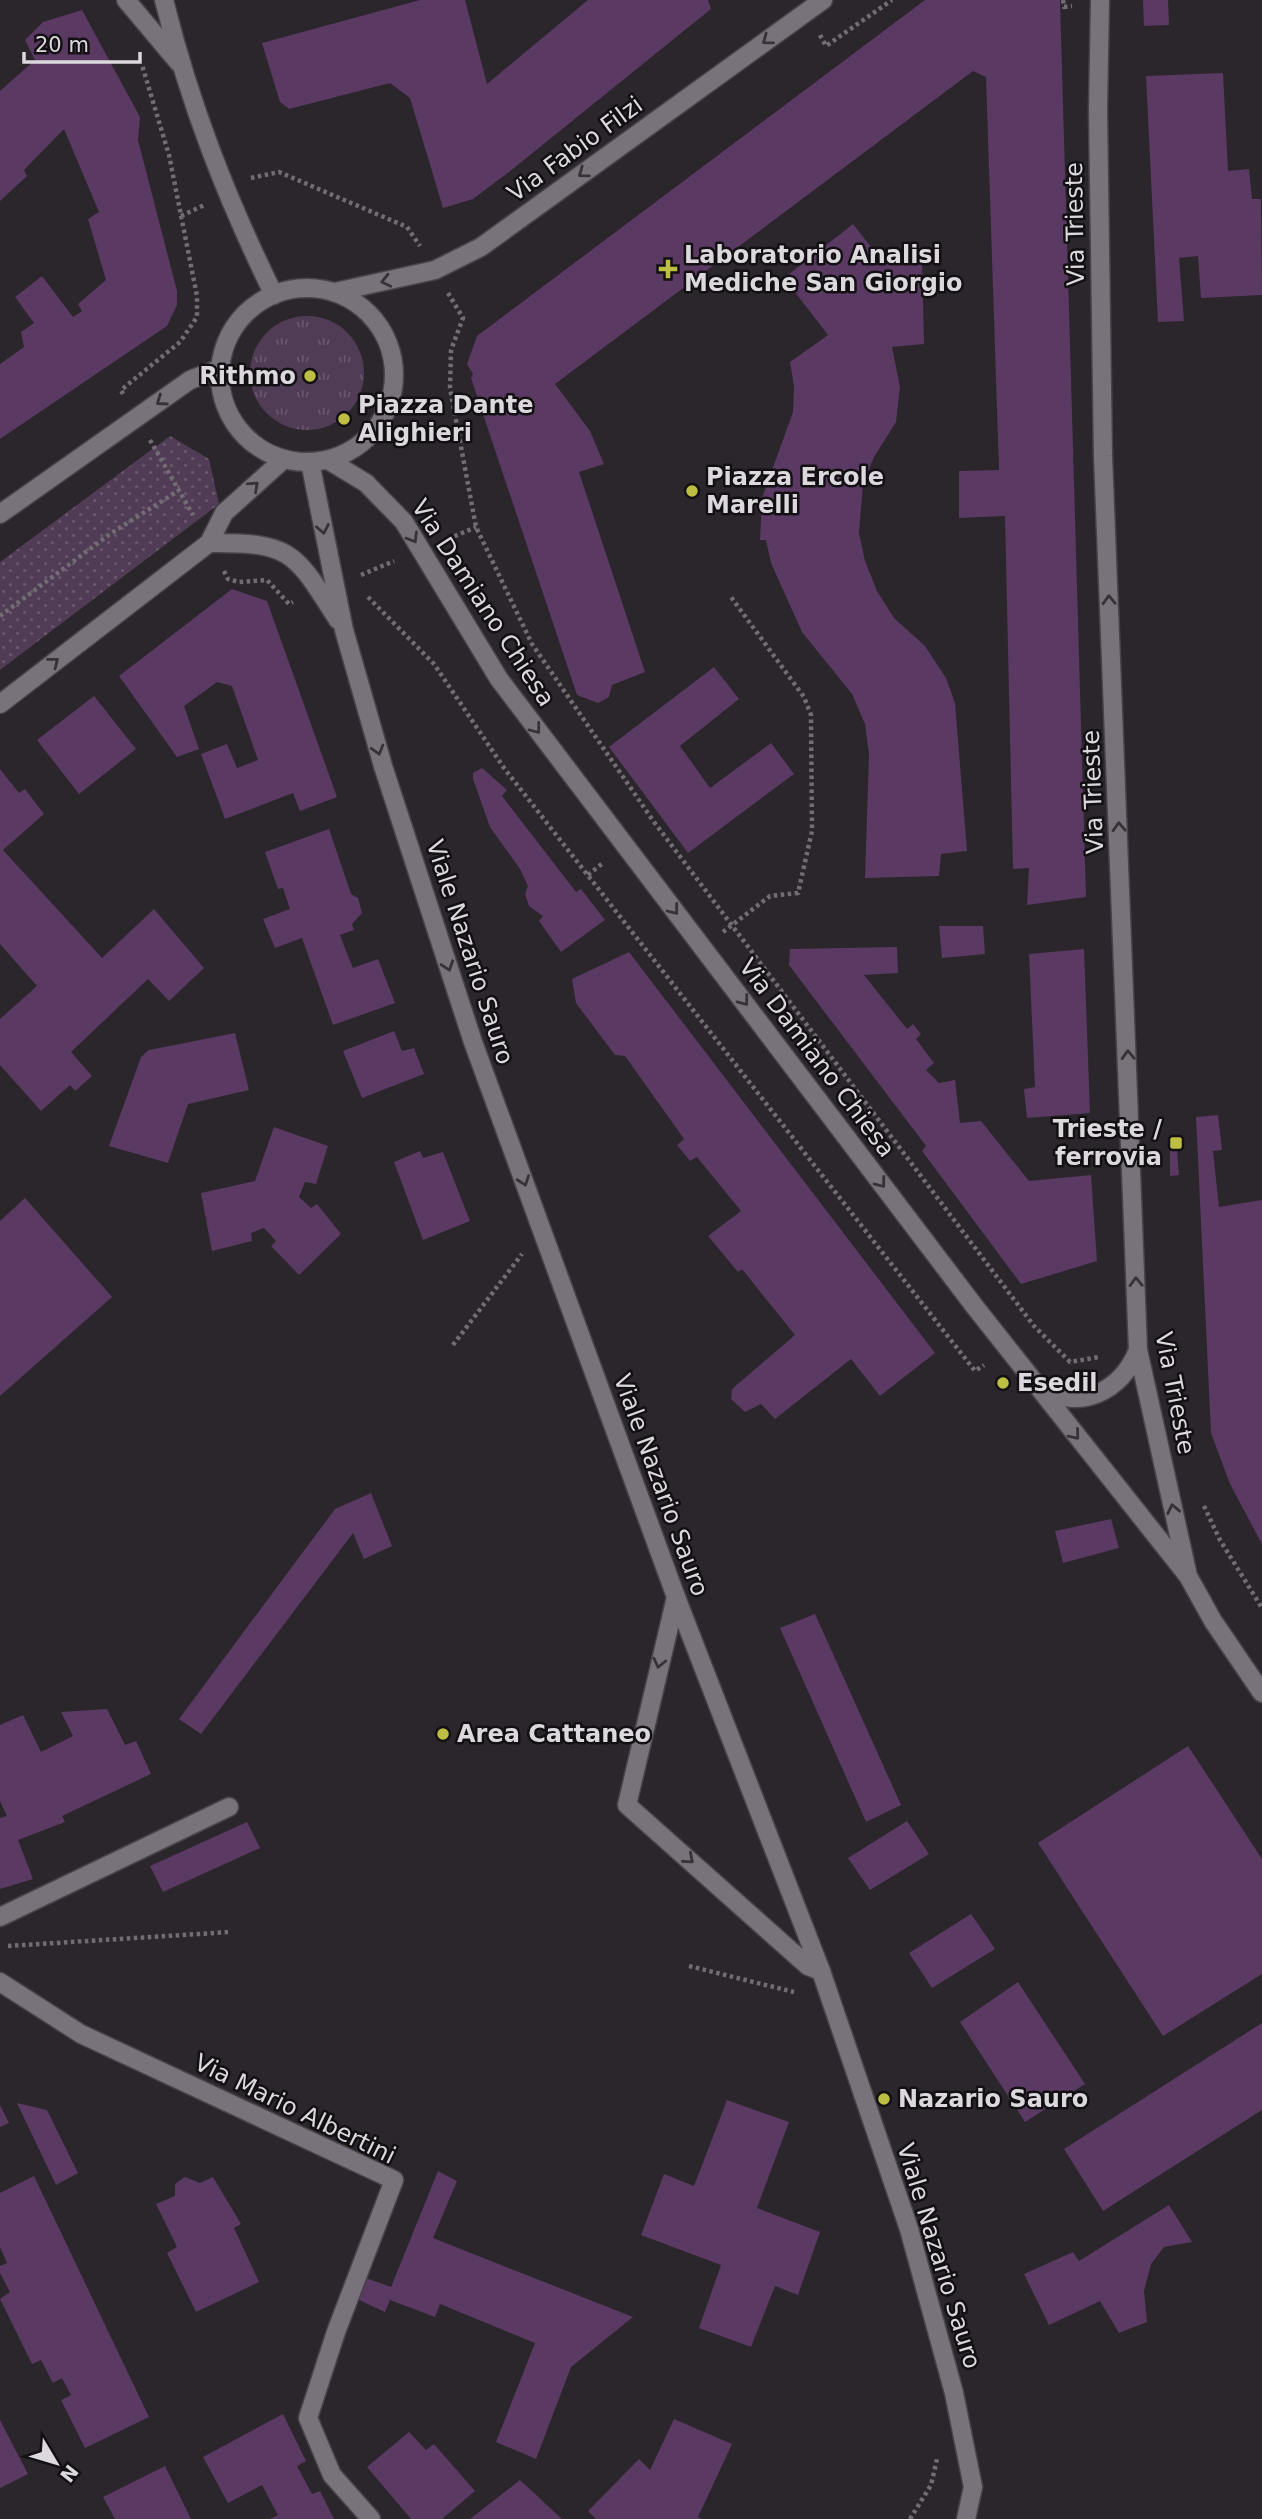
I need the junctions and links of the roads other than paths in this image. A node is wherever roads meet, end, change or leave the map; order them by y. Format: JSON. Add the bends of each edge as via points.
{"nodes":[{"id":1,"x":126,"y":0,"type":"edge"},
{"id":2,"x":164,"y":0,"type":"edge"},
{"id":3,"x":823,"y":0,"type":"edge"},
{"id":4,"x":1101,"y":1,"type":"edge"},
{"id":5,"x":179,"y":63,"type":"junction"},
{"id":6,"x":335,"y":292,"type":"junction"},
{"id":7,"x":274,"y":295,"type":"junction"},
{"id":8,"x":221,"y":369,"type":"junction"},
{"id":9,"x":284,"y":459,"type":"junction"},
{"id":10,"x":319,"y":461,"type":"junction"},
{"id":11,"x":0,"y":514,"type":"edge"},
{"id":12,"x":209,"y":543,"type":"junction"},
{"id":13,"x":327,"y":589,"type":"junction"},
{"id":14,"x":0,"y":704,"type":"edge"},
{"id":15,"x":1138,"y":1350,"type":"junction"},
{"id":16,"x":1033,"y":1382,"type":"junction"},
{"id":17,"x":1188,"y":1576,"type":"junction"},
{"id":18,"x":676,"y":1597,"type":"junction"},
{"id":19,"x":1262,"y":1693,"type":"edge"},
{"id":20,"x":229,"y":1807,"type":"dead end"},
{"id":21,"x":0,"y":1917,"type":"edge"},
{"id":22,"x":821,"y":1971,"type":"junction"},
{"id":23,"x":0,"y":1982,"type":"edge"},
{"id":24,"x":371,"y":2519,"type":"edge"},
{"id":25,"x":965,"y":2519,"type":"edge"}],
"edges":[{"from":1,"to":5,"type":"main road"},
{"from":2,"to":5,"type":"main road"},
{"from":3,"to":6,"type":"main road","name":"Via Fabio Filzi","one_way":true,"via":[[481,247],[435,270]]},
{"from":15,"to":4,"type":"main road","name":"Via Trieste","one_way":true,"via":[[1103,456]]},
{"from":5,"to":7,"type":"main road","via":[[226,194]]},
{"from":6,"to":7,"type":"main road","via":[[304,288]]},
{"from":6,"to":10,"type":"main road","via":[[355,302],[385,335],[395,378],[391,401],[368,439],[349,452]]},
{"from":7,"to":8,"type":"main road","via":[[251,309],[233,330]]},
{"from":8,"to":9,"type":"main road","via":[[221,388],[236,425],[265,452]]},
{"from":8,"to":11,"type":"main road","one_way":true,"via":[[190,380]]},
{"from":9,"to":10,"type":"main road"},
{"from":12,"to":9,"type":"main road","one_way":true,"via":[[225,513]]},
{"from":10,"to":13,"type":"main road","name":"Viale Nazario Sauro","one_way":true},
{"from":10,"to":16,"type":"main road","name":"Via Damiano Chiesa","one_way":true,"via":[[366,483],[404,522],[499,680]]},
{"from":12,"to":13,"type":"main road","via":[[250,542],[284,551]]},
{"from":14,"to":12,"type":"main road","one_way":true},
{"from":13,"to":18,"type":"main road","name":"Viale Nazario Sauro","one_way":true,"via":[[345,630],[383,766],[473,1042]]},
{"from":15,"to":16,"type":"main road","via":[[1122,1379],[1094,1396],[1062,1397]]},
{"from":17,"to":15,"type":"main road","name":"Via Trieste","one_way":true},
{"from":16,"to":17,"type":"main road","name":"Via Damiano Chiesa","one_way":true},
{"from":17,"to":19,"type":"main road","name":"Via Damiano Chiesa"},
{"from":18,"to":22,"type":"main road","name":"Viale Nazario Sauro"},
{"from":18,"to":22,"type":"main road","one_way":true,"via":[[627,1805],[808,1966]]},
{"from":20,"to":21,"type":"main road"},
{"from":22,"to":25,"type":"main road","name":"Viale Nazario Sauro","via":[[909,2229],[954,2393],[973,2487]]},
{"from":23,"to":24,"type":"main road","name":"Via Mario Albertini","via":[[81,2034],[394,2180],[308,2418],[332,2475]]}]}
